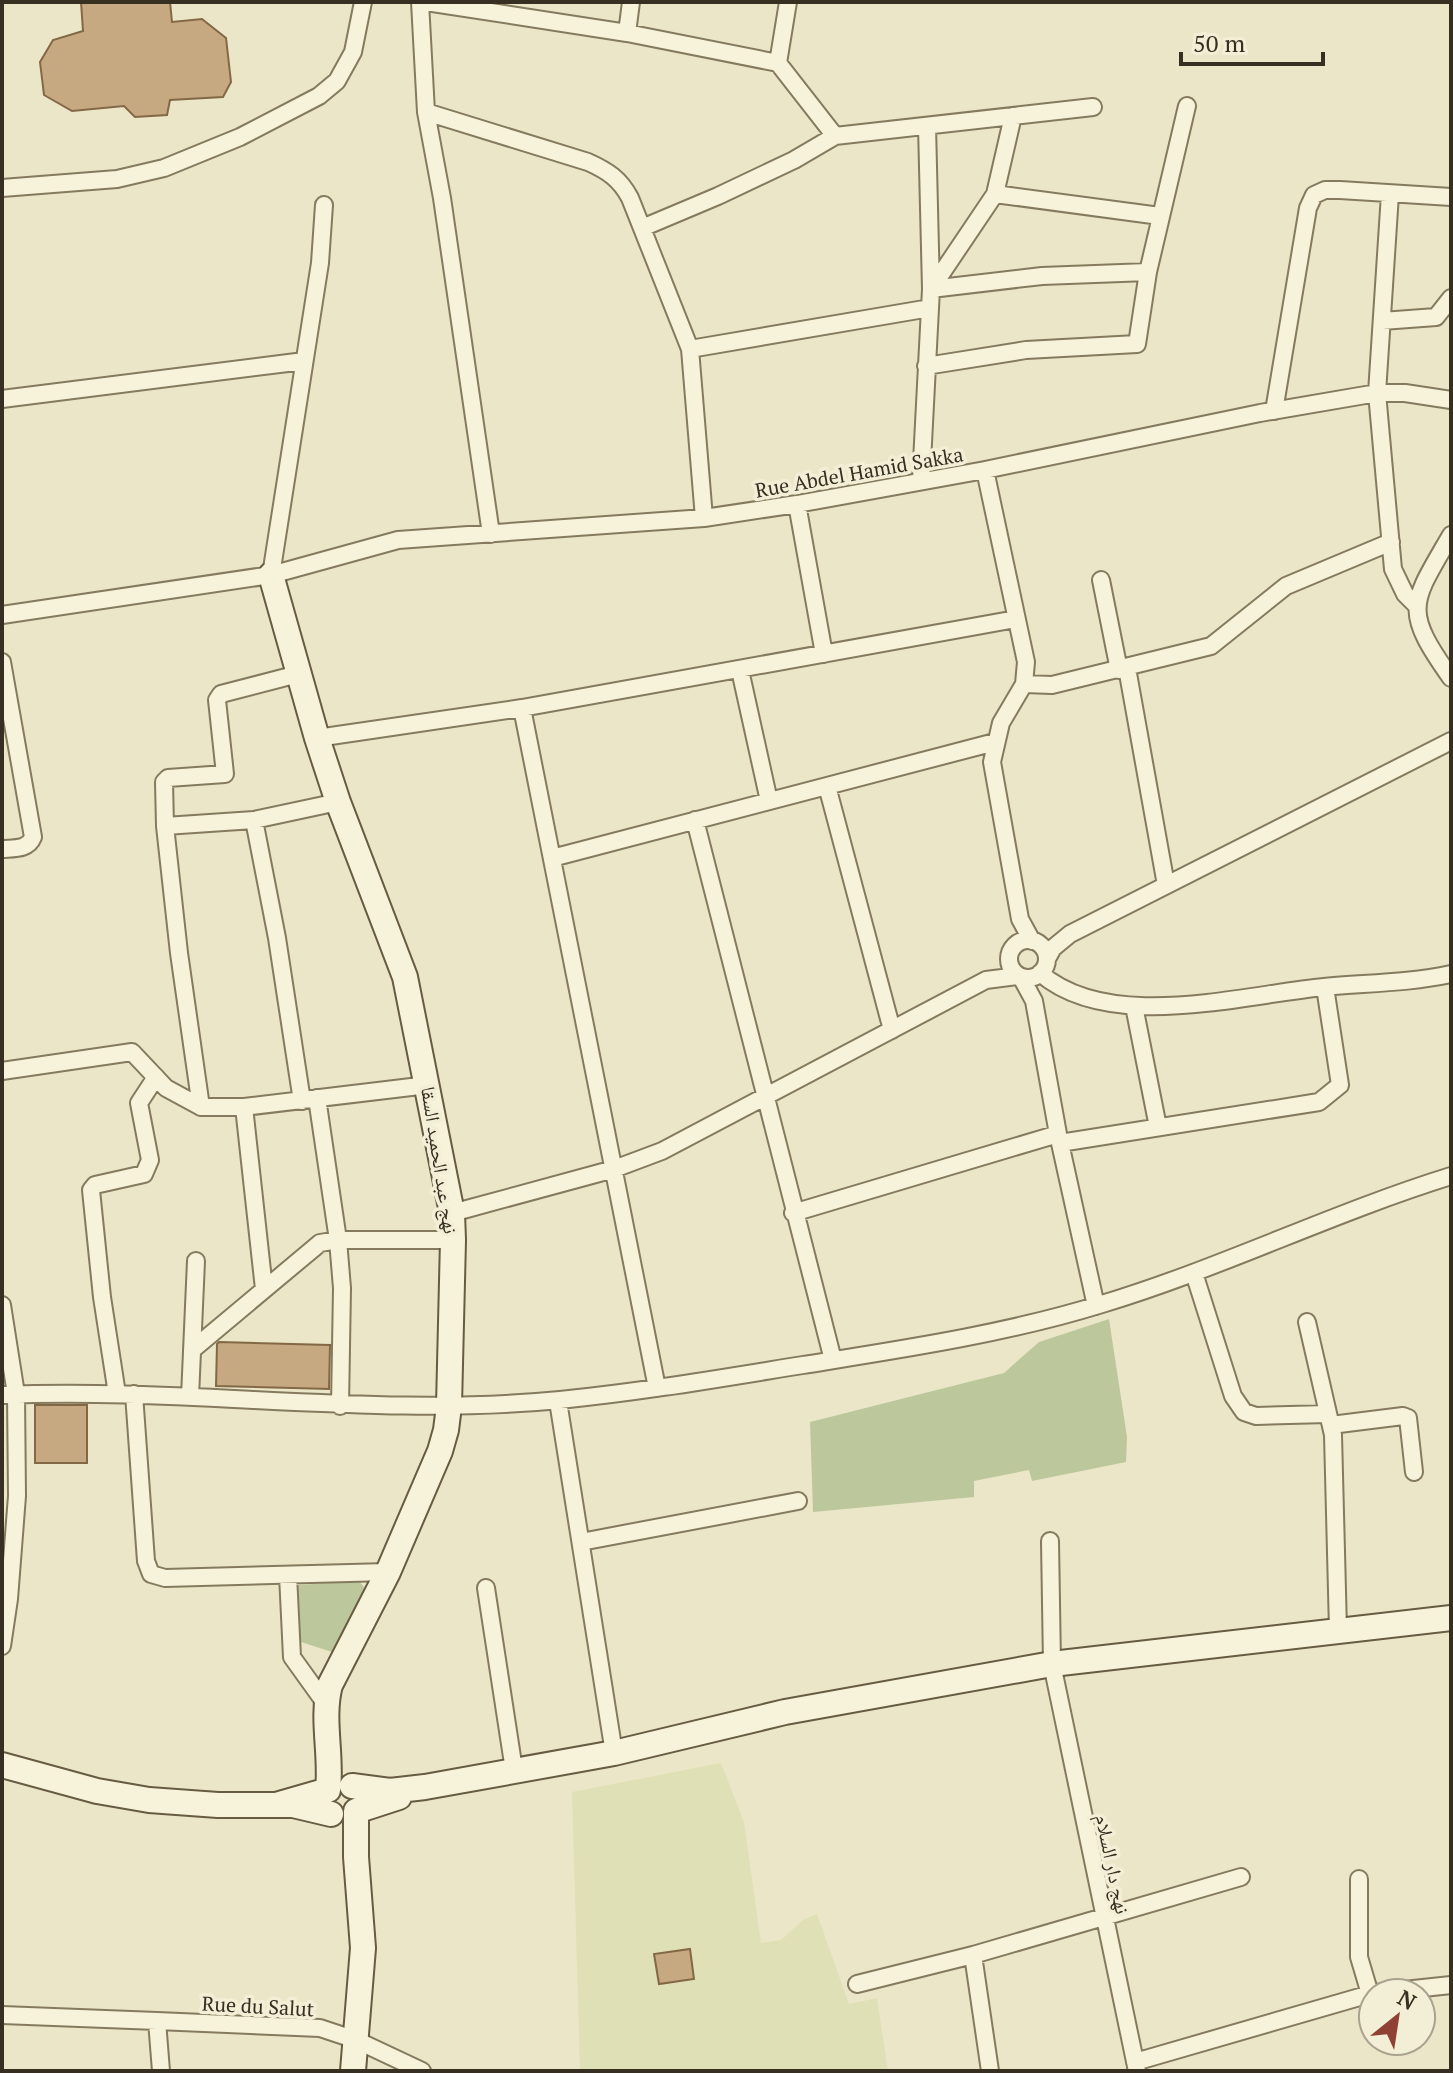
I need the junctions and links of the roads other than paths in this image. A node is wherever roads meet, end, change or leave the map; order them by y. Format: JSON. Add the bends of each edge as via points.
{"nodes":[{"id":1,"x":363,"y":2,"type":"edge"},
{"id":2,"x":423,"y":2,"type":"edge"},
{"id":3,"x":631,"y":2,"type":"edge"},
{"id":4,"x":788,"y":2,"type":"edge"},
{"id":5,"x":627,"y":33,"type":"junction"},
{"id":6,"x":778,"y":63,"type":"junction"},
{"id":7,"x":1187,"y":106,"type":"dead end"},
{"id":8,"x":1093,"y":107,"type":"dead end"},
{"id":9,"x":426,"y":112,"type":"junction"},
{"id":10,"x":1013,"y":116,"type":"junction"},
{"id":11,"x":927,"y":126,"type":"junction"},
{"id":12,"x":835,"y":136,"type":"junction"},
{"id":13,"x":2,"y":188,"type":"edge"},
{"id":14,"x":995,"y":194,"type":"junction"},
{"id":15,"x":1390,"y":194,"type":"junction"},
{"id":16,"x":1451,"y":197,"type":"edge"},
{"id":17,"x":324,"y":205,"type":"dead end"},
{"id":18,"x":1160,"y":216,"type":"junction"},
{"id":19,"x":642,"y":228,"type":"junction"},
{"id":20,"x":1148,"y":272,"type":"junction"},
{"id":21,"x":931,"y":289,"type":"junction"},
{"id":22,"x":1451,"y":298,"type":"edge"},
{"id":23,"x":930,"y":308,"type":"junction"},
{"id":24,"x":1382,"y":321,"type":"junction"},
{"id":25,"x":690,"y":349,"type":"junction"},
{"id":26,"x":304,"y":361,"type":"junction"},
{"id":27,"x":926,"y":366,"type":"junction"},
{"id":28,"x":1377,"y":393,"type":"junction"},
{"id":29,"x":2,"y":399,"type":"edge"},
{"id":30,"x":1451,"y":400,"type":"edge"},
{"id":31,"x":1274,"y":411,"type":"junction"},
{"id":32,"x":985,"y":470,"type":"junction"},
{"id":33,"x":921,"y":481,"type":"junction"},
{"id":34,"x":797,"y":504,"type":"junction"},
{"id":35,"x":704,"y":518,"type":"junction"},
{"id":36,"x":491,"y":534,"type":"junction"},
{"id":37,"x":1451,"y":535,"type":"edge"},
{"id":38,"x":1391,"y":542,"type":"junction"},
{"id":39,"x":271,"y":575,"type":"junction"},
{"id":40,"x":1101,"y":580,"type":"dead end"},
{"id":41,"x":1417,"y":606,"type":"junction"},
{"id":42,"x":2,"y":615,"type":"edge"},
{"id":43,"x":1016,"y":619,"type":"junction"},
{"id":44,"x":824,"y":654,"type":"junction"},
{"id":45,"x":2,"y":662,"type":"edge"},
{"id":46,"x":1123,"y":669,"type":"junction"},
{"id":47,"x":740,"y":670,"type":"junction"},
{"id":48,"x":298,"y":674,"type":"junction"},
{"id":49,"x":1451,"y":678,"type":"edge"},
{"id":50,"x":1024,"y":684,"type":"junction"},
{"id":51,"x":522,"y":708,"type":"junction"},
{"id":52,"x":317,"y":738,"type":"junction"},
{"id":53,"x":1451,"y":741,"type":"edge"},
{"id":54,"x":995,"y":742,"type":"junction"},
{"id":55,"x":827,"y":786,"type":"junction"},
{"id":56,"x":769,"y":801,"type":"junction"},
{"id":57,"x":338,"y":802,"type":"junction"},
{"id":58,"x":254,"y":820,"type":"junction"},
{"id":59,"x":695,"y":820,"type":"junction"},
{"id":60,"x":165,"y":826,"type":"junction"},
{"id":61,"x":2,"y":849,"type":"edge"},
{"id":62,"x":552,"y":858,"type":"junction"},
{"id":63,"x":1166,"y":885,"type":"junction"},
{"id":64,"x":1020,"y":919,"type":"junction"},
{"id":65,"x":1070,"y":934,"type":"junction"},
{"id":66,"x":1033,"y":941,"type":"junction"},
{"id":67,"x":1012,"y":949,"type":"junction"},
{"id":68,"x":1033,"y":972,"type":"junction"},
{"id":69,"x":1451,"y":974,"type":"edge"},
{"id":70,"x":986,"y":980,"type":"junction"},
{"id":71,"x":1325,"y":987,"type":"junction"},
{"id":72,"x":1134,"y":1006,"type":"junction"},
{"id":73,"x":892,"y":1030,"type":"junction"},
{"id":74,"x":2,"y":1071,"type":"edge"},
{"id":75,"x":156,"y":1077,"type":"junction"},
{"id":76,"x":428,"y":1085,"type":"junction"},
{"id":77,"x":765,"y":1098,"type":"junction"},
{"id":78,"x":309,"y":1099,"type":"junction"},
{"id":79,"x":201,"y":1107,"type":"junction"},
{"id":80,"x":244,"y":1107,"type":"junction"},
{"id":81,"x":1158,"y":1127,"type":"junction"},
{"id":82,"x":1059,"y":1138,"type":"junction"},
{"id":83,"x":614,"y":1169,"type":"junction"},
{"id":84,"x":1451,"y":1176,"type":"edge"},
{"id":85,"x":452,"y":1213,"type":"junction"},
{"id":86,"x":793,"y":1213,"type":"junction"},
{"id":87,"x":338,"y":1240,"type":"junction"},
{"id":88,"x":453,"y":1240,"type":"junction"},
{"id":89,"x":196,"y":1261,"type":"dead end"},
{"id":90,"x":1194,"y":1273,"type":"junction"},
{"id":91,"x":264,"y":1289,"type":"junction"},
{"id":92,"x":2,"y":1305,"type":"edge"},
{"id":93,"x":1096,"y":1306,"type":"junction"},
{"id":94,"x":1307,"y":1322,"type":"dead end"},
{"id":95,"x":192,"y":1350,"type":"junction"},
{"id":96,"x":833,"y":1360,"type":"junction"},
{"id":97,"x":657,"y":1388,"type":"junction"},
{"id":98,"x":9,"y":1394,"type":"edge"},
{"id":99,"x":126,"y":1394,"type":"junction"},
{"id":100,"x":190,"y":1397,"type":"junction"},
{"id":101,"x":558,"y":1401,"type":"junction"},
{"id":102,"x":340,"y":1406,"type":"junction"},
{"id":103,"x":449,"y":1406,"type":"junction"},
{"id":104,"x":1329,"y":1420,"type":"junction"},
{"id":105,"x":1414,"y":1472,"type":"dead end"},
{"id":106,"x":9,"y":1496,"type":"edge"},
{"id":107,"x":798,"y":1501,"type":"dead end"},
{"id":108,"x":1050,"y":1541,"type":"dead end"},
{"id":109,"x":581,"y":1542,"type":"junction"},
{"id":110,"x":388,"y":1572,"type":"junction"},
{"id":111,"x":288,"y":1575,"type":"junction"},
{"id":112,"x":486,"y":1588,"type":"dead end"},
{"id":113,"x":1451,"y":1618,"type":"edge"},
{"id":114,"x":1338,"y":1630,"type":"junction"},
{"id":115,"x":2,"y":1646,"type":"edge"},
{"id":116,"x":1052,"y":1664,"type":"junction"},
{"id":117,"x":325,"y":1703,"type":"junction"},
{"id":118,"x":614,"y":1753,"type":"junction"},
{"id":119,"x":2,"y":1765,"type":"edge"},
{"id":120,"x":514,"y":1770,"type":"junction"},
{"id":121,"x":343,"y":1787,"type":"junction"},
{"id":122,"x":425,"y":1787,"type":"junction"},
{"id":123,"x":276,"y":1805,"type":"junction"},
{"id":124,"x":341,"y":1814,"type":"junction"},
{"id":125,"x":1241,"y":1877,"type":"dead end"},
{"id":126,"x":1359,"y":1879,"type":"dead end"},
{"id":127,"x":1103,"y":1916,"type":"junction"},
{"id":128,"x":973,"y":1955,"type":"junction"},
{"id":129,"x":1367,"y":1977,"type":"edge"},
{"id":130,"x":857,"y":1984,"type":"dead end"},
{"id":131,"x":1357,"y":1998,"type":"edge"},
{"id":132,"x":2,"y":2015,"type":"edge"},
{"id":133,"x":157,"y":2021,"type":"junction"},
{"id":134,"x":356,"y":2040,"type":"junction"},
{"id":135,"x":1136,"y":2066,"type":"edge"},
{"id":136,"x":161,"y":2071,"type":"edge"},
{"id":137,"x":353,"y":2071,"type":"edge"},
{"id":138,"x":422,"y":2071,"type":"edge"},
{"id":139,"x":990,"y":2071,"type":"edge"}],
"edges":[{"from":1,"to":13,"type":"street","via":[[353,52],[337,81],[252,131],[164,168],[117,179]]},
{"from":2,"to":5,"type":"street"},
{"from":2,"to":9,"type":"street"},
{"from":3,"to":5,"type":"street"},
{"from":4,"to":6,"type":"street"},
{"from":5,"to":6,"type":"street"},
{"from":6,"to":12,"type":"street"},
{"from":7,"to":18,"type":"street"},
{"from":8,"to":10,"type":"street"},
{"from":9,"to":19,"type":"street","via":[[607,170],[622,183]]},
{"from":9,"to":36,"type":"street"},
{"from":10,"to":11,"type":"street"},
{"from":10,"to":14,"type":"street"},
{"from":11,"to":12,"type":"street"},
{"from":11,"to":21,"type":"street"},
{"from":12,"to":19,"type":"street"},
{"from":14,"to":18,"type":"street"},
{"from":14,"to":21,"type":"street"},
{"from":15,"to":16,"type":"street"},
{"from":15,"to":24,"type":"street"},
{"from":15,"to":31,"type":"street","via":[[1325,190],[1310,202]]},
{"from":17,"to":26,"type":"street"},
{"from":18,"to":20,"type":"street"},
{"from":19,"to":25,"type":"street"},
{"from":20,"to":21,"type":"street","via":[[1042,276]]},
{"from":20,"to":27,"type":"street","via":[[1137,344],[1026,350]]},
{"from":21,"to":23,"type":"street"},
{"from":22,"to":24,"type":"street","via":[[1436,317]]},
{"from":23,"to":25,"type":"street"},
{"from":23,"to":27,"type":"street"},
{"from":24,"to":28,"type":"street"},
{"from":25,"to":35,"type":"street"},
{"from":26,"to":29,"type":"street"},
{"from":26,"to":39,"type":"street"},
{"from":27,"to":33,"type":"street"},
{"from":28,"to":30,"type":"street","name":"Rue Abdel Hamid Sakka"},
{"from":28,"to":31,"type":"street","name":"Rue Abdel Hamid Sakka"},
{"from":28,"to":38,"type":"street"},
{"from":31,"to":32,"type":"street","name":"Rue Abdel Hamid Sakka"},
{"from":32,"to":33,"type":"street","name":"Rue Abdel Hamid Sakka"},
{"from":32,"to":43,"type":"street"},
{"from":33,"to":34,"type":"street","name":"Rue Abdel Hamid Sakka"},
{"from":34,"to":35,"type":"street","name":"Rue Abdel Hamid Sakka"},
{"from":34,"to":44,"type":"street"},
{"from":35,"to":36,"type":"street","name":"Rue Abdel Hamid Sakka"},
{"from":36,"to":39,"type":"street","name":"Rue Abdel Hamid Sakka","via":[[398,540]]},
{"from":37,"to":41,"type":"street"},
{"from":38,"to":41,"type":"street","via":[[1393,569]]},
{"from":38,"to":46,"type":"street","via":[[1286,586],[1211,646]]},
{"from":39,"to":42,"type":"street","name":"Rue Abdel Hamid Sakka"},
{"from":39,"to":48,"type":"main road","name":"نهج عبد الحميد السقا"},
{"from":40,"to":46,"type":"street"},
{"from":41,"to":49,"type":"street","via":[[1426,643]]},
{"from":43,"to":44,"type":"street"},
{"from":43,"to":50,"type":"street","via":[[1026,662]]},
{"from":44,"to":47,"type":"street"},
{"from":45,"to":61,"type":"street","via":[[33,837],[24,847]]},
{"from":46,"to":50,"type":"street","via":[[1052,685]]},
{"from":46,"to":63,"type":"street"},
{"from":47,"to":51,"type":"street"},
{"from":47,"to":56,"type":"street"},
{"from":48,"to":52,"type":"main road","name":"نهج عبد الحميد السقا"},
{"from":48,"to":60,"type":"street","via":[[218,697],[225,774],[168,778]]},
{"from":50,"to":54,"type":"street"},
{"from":51,"to":52,"type":"street"},
{"from":51,"to":62,"type":"street"},
{"from":52,"to":57,"type":"main road","name":"نهج عبد الحميد السقا"},
{"from":53,"to":63,"type":"street"},
{"from":54,"to":55,"type":"street"},
{"from":54,"to":64,"type":"street","via":[[992,762]]},
{"from":55,"to":56,"type":"street"},
{"from":55,"to":73,"type":"street"},
{"from":56,"to":59,"type":"street"},
{"from":57,"to":58,"type":"street"},
{"from":57,"to":76,"type":"main road","name":"نهج عبد الحميد السقا","via":[[405,977]]},
{"from":58,"to":60,"type":"street"},
{"from":58,"to":78,"type":"street"},
{"from":59,"to":62,"type":"street"},
{"from":59,"to":77,"type":"street"},
{"from":60,"to":79,"type":"street"},
{"from":62,"to":83,"type":"street"},
{"from":63,"to":65,"type":"street"},
{"from":64,"to":66,"type":"street"},
{"from":64,"to":67,"type":"street"},
{"from":65,"to":66,"type":"street"},
{"from":65,"to":68,"type":"street"},
{"from":66,"to":67,"type":"street"},
{"from":66,"to":68,"type":"street","via":[[1042,947]]},
{"from":67,"to":68,"type":"street","via":[[1011,967]]},
{"from":67,"to":70,"type":"street"},
{"from":68,"to":70,"type":"street"},
{"from":68,"to":72,"type":"street","via":[[1071,994]]},
{"from":68,"to":82,"type":"street"},
{"from":69,"to":71,"type":"street"},
{"from":70,"to":73,"type":"street"},
{"from":71,"to":72,"type":"street"},
{"from":71,"to":81,"type":"street","via":[[1340,1085],[1332,1093],[1319,1102]]},
{"from":72,"to":81,"type":"street"},
{"from":73,"to":77,"type":"street"},
{"from":74,"to":75,"type":"street","via":[[132,1052]]},
{"from":75,"to":79,"type":"street"},
{"from":75,"to":99,"type":"street","via":[[139,1103],[148,1169],[91,1190],[102,1297]]},
{"from":76,"to":78,"type":"street"},
{"from":76,"to":85,"type":"main road","name":"نهج عبد الحميد السقا"},
{"from":77,"to":83,"type":"street","via":[[675,1145]]},
{"from":77,"to":86,"type":"street"},
{"from":78,"to":80,"type":"street"},
{"from":78,"to":87,"type":"street"},
{"from":79,"to":80,"type":"street"},
{"from":80,"to":91,"type":"street"},
{"from":81,"to":82,"type":"street"},
{"from":82,"to":86,"type":"street"},
{"from":82,"to":93,"type":"street"},
{"from":83,"to":85,"type":"street"},
{"from":83,"to":97,"type":"street"},
{"from":84,"to":90,"type":"street"},
{"from":85,"to":88,"type":"main road","name":"نهج عبد الحميد السقا"},
{"from":86,"to":96,"type":"street"},
{"from":87,"to":88,"type":"street"},
{"from":87,"to":91,"type":"street","via":[[320,1243]]},
{"from":87,"to":102,"type":"street"},
{"from":88,"to":103,"type":"main road","name":"نهج عبد الحميد السقا"},
{"from":89,"to":95,"type":"street"},
{"from":90,"to":93,"type":"street"},
{"from":90,"to":104,"type":"street","via":[[1233,1396],[1244,1412]]},
{"from":91,"to":95,"type":"street"},
{"from":92,"to":98,"type":"street"},
{"from":93,"to":96,"type":"street","via":[[1011,1328]]},
{"from":94,"to":104,"type":"street"},
{"from":95,"to":100,"type":"street"},
{"from":96,"to":97,"type":"street"},
{"from":97,"to":101,"type":"street"},
{"from":98,"to":99,"type":"street"},
{"from":98,"to":106,"type":"street"},
{"from":99,"to":100,"type":"street"},
{"from":99,"to":111,"type":"street","via":[[151,1574]]},
{"from":100,"to":102,"type":"street"},
{"from":101,"to":103,"type":"street"},
{"from":101,"to":109,"type":"street"},
{"from":102,"to":103,"type":"street"},
{"from":103,"to":110,"type":"main road","name":"نهج عبد الحميد السقا","via":[[440,1451]]},
{"from":104,"to":105,"type":"street","via":[[1408,1418]]},
{"from":104,"to":114,"type":"street"},
{"from":106,"to":115,"type":"street","via":[[9,1599]]},
{"from":107,"to":109,"type":"street"},
{"from":108,"to":116,"type":"street","name":"نهج دار السلام"},
{"from":109,"to":118,"type":"street"},
{"from":110,"to":111,"type":"street"},
{"from":110,"to":117,"type":"main road","name":"نهج عبد الحميد السقا"},
{"from":111,"to":117,"type":"street","via":[[292,1657]]},
{"from":112,"to":120,"type":"street"},
{"from":113,"to":114,"type":"main road"},
{"from":114,"to":116,"type":"main road"},
{"from":116,"to":118,"type":"main road","via":[[785,1712]]},
{"from":116,"to":127,"type":"street","name":"نهج دار السلام"},
{"from":117,"to":121,"type":"main road","name":"نهج عبد الحميد السقا","via":[[328,1744]]},
{"from":118,"to":120,"type":"main road"},
{"from":119,"to":123,"type":"main road","via":[[149,1800]]},
{"from":120,"to":122,"type":"main road"},
{"from":121,"to":122,"type":"main road"},
{"from":121,"to":123,"type":"main road"},
{"from":121,"to":124,"type":"main road","name":"نهج عبد الحميد السقا","via":[[324,1800]]},
{"from":122,"to":124,"type":"main road"},
{"from":123,"to":124,"type":"main road"},
{"from":124,"to":134,"type":"main road","via":[[356,1857],[363,1948]]},
{"from":125,"to":127,"type":"street"},
{"from":126,"to":129,"type":"street","via":[[1359,1957]]},
{"from":127,"to":128,"type":"street"},
{"from":127,"to":135,"type":"street","name":"نهج دار السلام"},
{"from":128,"to":130,"type":"street"},
{"from":128,"to":139,"type":"street"},
{"from":131,"to":135,"type":"street"},
{"from":132,"to":133,"type":"street","name":"Rue du Salut"},
{"from":133,"to":134,"type":"street","name":"Rue du Salut","via":[[320,2028]]},
{"from":133,"to":136,"type":"street"},
{"from":134,"to":137,"type":"main road"},
{"from":134,"to":138,"type":"street","name":"Rue du Salut"}]}
